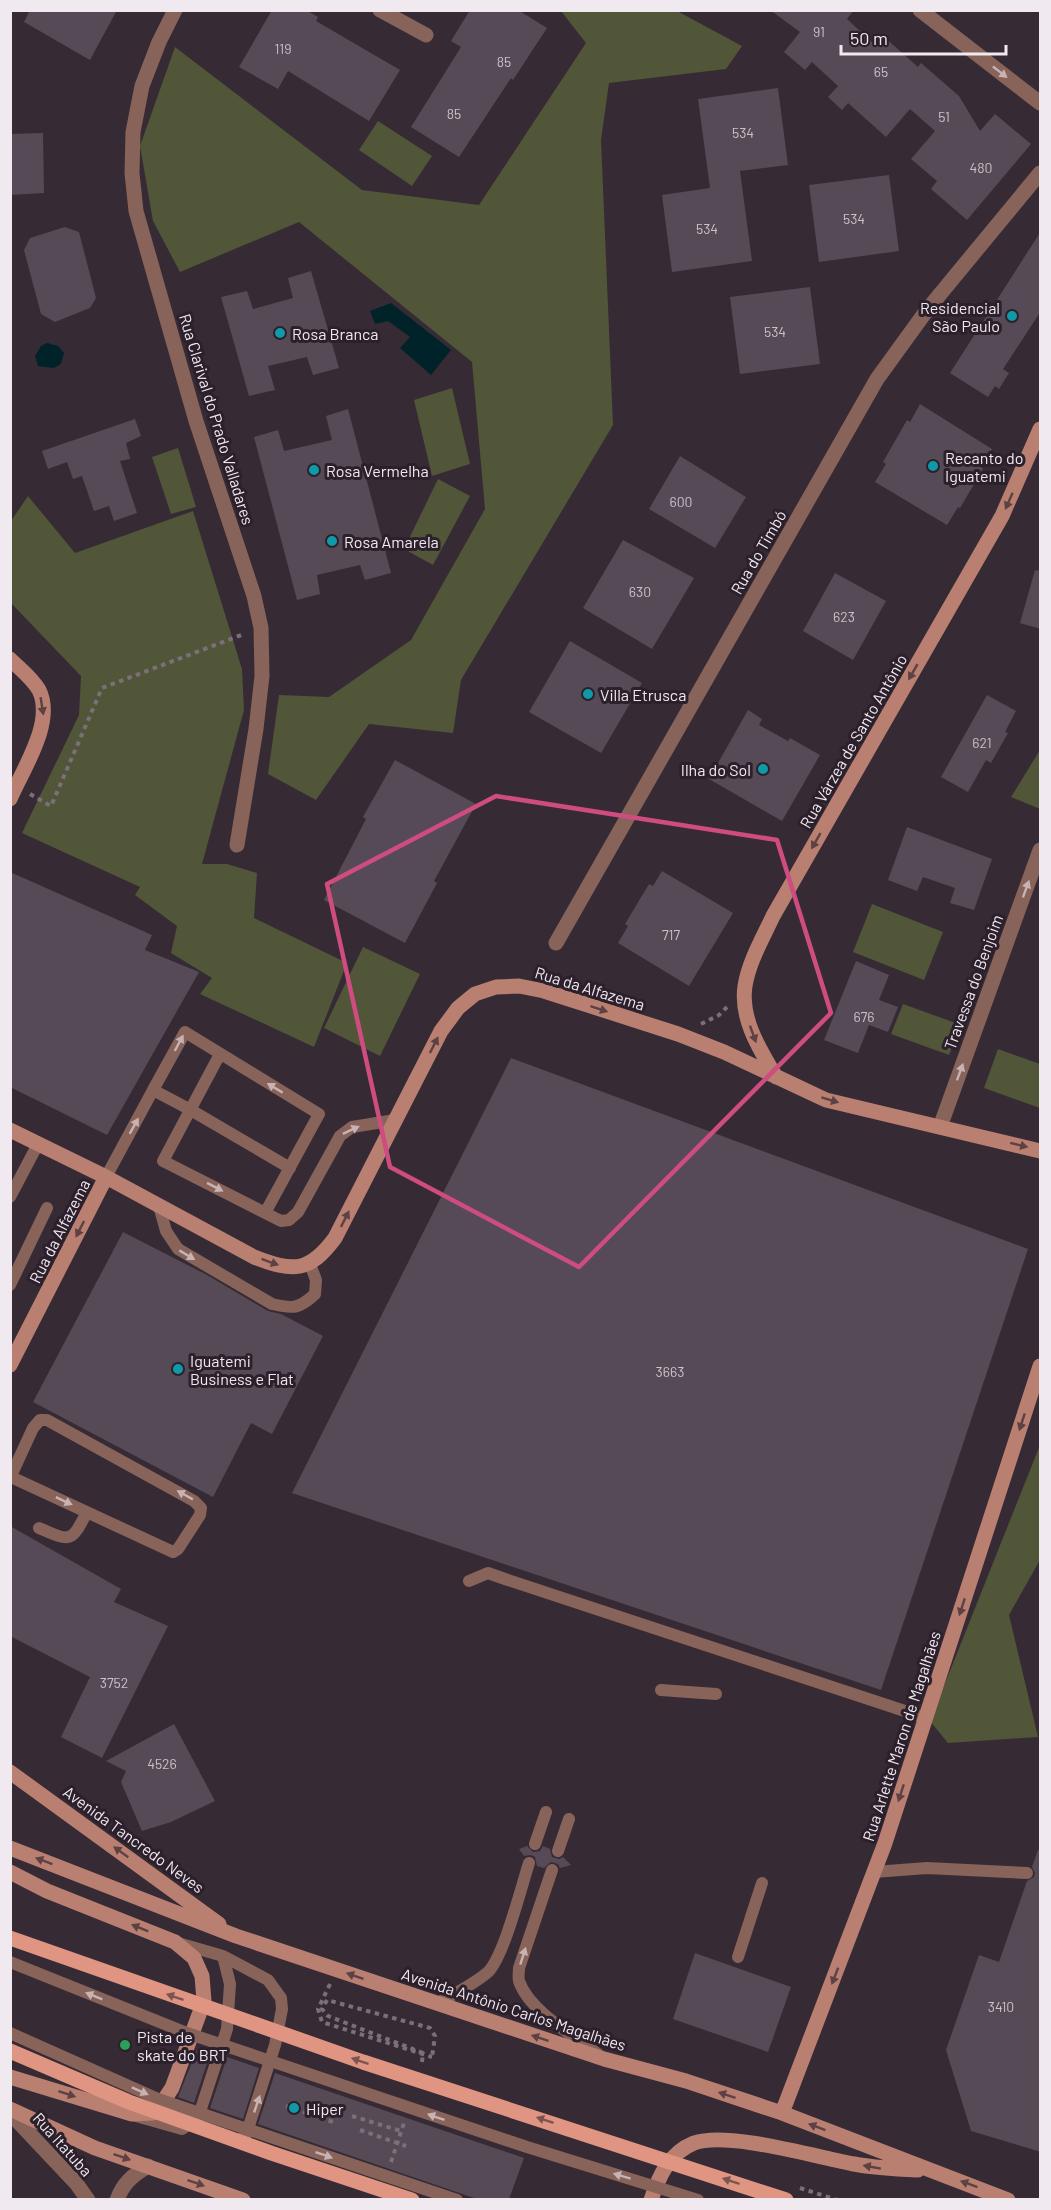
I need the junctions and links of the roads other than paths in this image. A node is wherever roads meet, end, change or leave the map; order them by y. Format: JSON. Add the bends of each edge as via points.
{"nodes":[{"id":1,"x":175,"y":10,"type":"edge"},
{"id":2,"x":380,"y":10,"type":"edge"},
{"id":3,"x":920,"y":10,"type":"edge"},
{"id":4,"x":426,"y":35,"type":"dead end"},
{"id":5,"x":1041,"y":103,"type":"edge"},
{"id":6,"x":1041,"y":173,"type":"edge"},
{"id":7,"x":1041,"y":188,"type":"edge"},
{"id":8,"x":1020,"y":198,"type":"junction"},
{"id":9,"x":1041,"y":429,"type":"edge"},
{"id":10,"x":10,"y":659,"type":"edge"},
{"id":11,"x":13,"y":793,"type":"edge"},
{"id":12,"x":237,"y":845,"type":"dead end"},
{"id":13,"x":1041,"y":850,"type":"edge"},
{"id":14,"x":556,"y":943,"type":"dead end"},
{"id":15,"x":220,"y":1054,"type":"junction"},
{"id":16,"x":776,"y":1077,"type":"junction"},
{"id":17,"x":153,"y":1090,"type":"junction"},
{"id":18,"x":189,"y":1109,"type":"junction"},
{"id":19,"x":395,"y":1120,"type":"junction"},
{"id":20,"x":940,"y":1127,"type":"junction"},
{"id":21,"x":10,"y":1130,"type":"edge"},
{"id":22,"x":38,"y":1144,"type":"junction"},
{"id":23,"x":1041,"y":1150,"type":"edge"},
{"id":24,"x":290,"y":1168,"type":"junction"},
{"id":25,"x":106,"y":1177,"type":"junction"},
{"id":26,"x":10,"y":1197,"type":"edge"},
{"id":27,"x":159,"y":1206,"type":"junction"},
{"id":28,"x":47,"y":1208,"type":"dead end"},
{"id":29,"x":265,"y":1213,"type":"junction"},
{"id":30,"x":310,"y":1264,"type":"junction"},
{"id":31,"x":10,"y":1285,"type":"edge"},
{"id":32,"x":10,"y":1365,"type":"edge"},
{"id":33,"x":1041,"y":1366,"type":"edge"},
{"id":34,"x":11,"y":1477,"type":"edge"},
{"id":35,"x":87,"y":1512,"type":"junction"},
{"id":36,"x":39,"y":1528,"type":"dead end"},
{"id":37,"x":469,"y":1581,"type":"dead end"},
{"id":38,"x":661,"y":1690,"type":"dead end"},
{"id":39,"x":716,"y":1694,"type":"dead end"},
{"id":40,"x":926,"y":1718,"type":"junction"},
{"id":41,"x":10,"y":1766,"type":"edge"},
{"id":42,"x":10,"y":1772,"type":"edge"},
{"id":43,"x":29,"y":1784,"type":"junction"},
{"id":44,"x":546,"y":1812,"type":"dead end"},
{"id":45,"x":569,"y":1819,"type":"dead end"},
{"id":46,"x":535,"y":1844,"type":"dead end"},
{"id":47,"x":10,"y":1848,"type":"edge"},
{"id":48,"x":558,"y":1851,"type":"dead end"},
{"id":49,"x":529,"y":1863,"type":"dead end"},
{"id":50,"x":552,"y":1870,"type":"dead end"},
{"id":51,"x":10,"y":1872,"type":"edge"},
{"id":52,"x":874,"y":1872,"type":"junction"},
{"id":53,"x":1027,"y":1873,"type":"dead end"},
{"id":54,"x":762,"y":1883,"type":"dead end"},
{"id":55,"x":236,"y":1936,"type":"junction"},
{"id":56,"x":10,"y":1938,"type":"edge"},
{"id":57,"x":175,"y":1942,"type":"junction"},
{"id":58,"x":224,"y":1956,"type":"junction"},
{"id":59,"x":738,"y":1957,"type":"dead end"},
{"id":60,"x":10,"y":1962,"type":"edge"},
{"id":61,"x":436,"y":2004,"type":"junction"},
{"id":62,"x":10,"y":2032,"type":"edge"},
{"id":63,"x":10,"y":2051,"type":"edge"},
{"id":64,"x":604,"y":2059,"type":"junction"},
{"id":65,"x":10,"y":2077,"type":"edge"},
{"id":66,"x":109,"y":2108,"type":"junction"},
{"id":67,"x":10,"y":2111,"type":"edge"},
{"id":68,"x":782,"y":2113,"type":"junction"},
{"id":69,"x":182,"y":2129,"type":"junction"},
{"id":70,"x":148,"y":2166,"type":"junction"},
{"id":71,"x":930,"y":2170,"type":"junction"},
{"id":72,"x":88,"y":2199,"type":"edge"},
{"id":73,"x":117,"y":2199,"type":"edge"},
{"id":74,"x":243,"y":2199,"type":"edge"},
{"id":75,"x":412,"y":2199,"type":"edge"},
{"id":76,"x":457,"y":2199,"type":"edge"},
{"id":77,"x":651,"y":2199,"type":"edge"},
{"id":78,"x":698,"y":2199,"type":"edge"},
{"id":79,"x":786,"y":2199,"type":"edge"},
{"id":80,"x":1008,"y":2199,"type":"edge"}],
"edges":[{"from":1,"to":12,"type":"street","name":"Rua Clarival do Prado Valladares","via":[[142,86],[133,132],[132,173],[136,211],[261,628],[256,729]]},
{"from":2,"to":4,"type":"street"},
{"from":3,"to":5,"type":"street","one_way":true},
{"from":6,"to":8,"type":"street","name":"Rua do Timbó"},
{"from":7,"to":8,"type":"street","name":"Rua do Timbó"},
{"from":8,"to":14,"type":"street","name":"Rua do Timbó","via":[[927,310],[877,379]]},
{"from":9,"to":16,"type":"street","name":"Rua Várzea de Santo Antônio","one_way":true,"via":[[1002,516],[756,951],[745,987],[746,1016]]},
{"from":10,"to":11,"type":"street","one_way":true,"via":[[38,689],[44,703],[40,733]]},
{"from":20,"to":13,"type":"street","name":"Travessa do Benjoim","one_way":true},
{"from":17,"to":15,"type":"lane","one_way":true,"via":[[184,1032]]},
{"from":15,"to":18,"type":"lane"},
{"from":24,"to":15,"type":"lane","one_way":true,"via":[[319,1114]]},
{"from":19,"to":16,"type":"street","name":"Rua da Alfazema","one_way":true,"via":[[446,1023],[476,994],[496,987],[544,991],[678,1034]]},
{"from":16,"to":20,"type":"street","name":"Rua da Alfazema","one_way":true,"via":[[826,1100]]},
{"from":17,"to":18,"type":"lane"},
{"from":25,"to":17,"type":"lane","one_way":true},
{"from":18,"to":24,"type":"lane"},
{"from":18,"to":29,"type":"lane","one_way":true,"via":[[162,1161]]},
{"from":29,"to":19,"type":"lane","one_way":true,"via":[[281,1221],[289,1220],[298,1212],[340,1136],[352,1127]]},
{"from":30,"to":19,"type":"street","name":"Rua da Alfazema","one_way":true,"via":[[336,1238]]},
{"from":20,"to":23,"type":"street","name":"Rua da Alfazema","one_way":true},
{"from":21,"to":22,"type":"street","name":"Rua da Alfazema"},
{"from":22,"to":25,"type":"street","name":"Rua da Alfazema"},
{"from":22,"to":26,"type":"lane"},
{"from":24,"to":29,"type":"lane"},
{"from":25,"to":27,"type":"street","name":"Rua da Alfazema"},
{"from":25,"to":32,"type":"street","name":"Rua da Alfazema","one_way":true},
{"from":27,"to":30,"type":"street","name":"Rua da Alfazema","one_way":true,"via":[[277,1266],[295,1268]]},
{"from":27,"to":30,"type":"lane","one_way":true,"via":[[166,1231],[178,1249],[272,1304],[289,1308],[303,1305],[315,1294],[316,1280]]},
{"from":28,"to":31,"type":"lane"},
{"from":33,"to":40,"type":"street","name":"Rua Arlette Maron de Magalhães","one_way":true},
{"from":34,"to":35,"type":"lane","one_way":true},
{"from":35,"to":34,"type":"lane","one_way":true,"via":[[173,1552],[178,1550],[201,1508],[47,1420],[40,1420],[33,1428]]},
{"from":35,"to":36,"type":"lane","via":[[71,1537]]},
{"from":37,"to":40,"type":"lane","via":[[488,1573]]},
{"from":38,"to":39,"type":"lane"},
{"from":40,"to":52,"type":"street","name":"Rua Arlette Maron de Magalhães","one_way":true},
{"from":41,"to":43,"type":"street"},
{"from":42,"to":43,"type":"street","name":"Avenida Tancredo Neves"},
{"from":55,"to":43,"type":"street","name":"Avenida Tancredo Neves","one_way":true},
{"from":44,"to":46,"type":"lane"},
{"from":45,"to":48,"type":"lane"},
{"from":55,"to":47,"type":"street","name":"Avenida Antônio Carlos Magalhães","one_way":true},
{"from":49,"to":61,"type":"lane","via":[[499,1956],[471,1985]]},
{"from":64,"to":50,"type":"lane","one_way":true,"via":[[540,2010],[518,1980]]},
{"from":57,"to":51,"type":"street","one_way":true,"via":[[47,1891]]},
{"from":52,"to":53,"type":"lane","via":[[927,1868]]},
{"from":52,"to":68,"type":"street","name":"Rua Arlette Maron de Magalhães","one_way":true},
{"from":54,"to":59,"type":"lane"},
{"from":61,"to":55,"type":"street","name":"Avenida Antônio Carlos Magalhães","one_way":true},
{"from":79,"to":56,"type":"main road","one_way":true,"bridge":true,"via":[[363,2062]]},
{"from":57,"to":58,"type":"lane"},
{"from":57,"to":66,"type":"street","via":[[194,1958],[202,1976],[204,2001],[182,2064],[172,2088],[153,2113],[132,2114]]},
{"from":58,"to":69,"type":"lane","via":[[230,1984],[227,2029],[198,2118]]},
{"from":69,"to":58,"type":"lane","one_way":true,"via":[[224,2143],[246,2135],[281,2024],[281,1998],[268,1980]]},
{"from":78,"to":60,"type":"lane","one_way":true,"bridge":true,"via":[[527,2147],[187,2033]]},
{"from":64,"to":61,"type":"street","name":"Avenida Antônio Carlos Magalhães","one_way":true},
{"from":62,"to":76,"type":"lane","one_way":true,"bridge":true,"via":[[158,2099]]},
{"from":63,"to":75,"type":"main road","bridge":true,"via":[[129,2102]]},
{"from":68,"to":64,"type":"street","name":"Avenida Antônio Carlos Magalhães","one_way":true},
{"from":65,"to":66,"type":"street","one_way":true},
{"from":66,"to":69,"type":"lane"},
{"from":67,"to":70,"type":"street","one_way":true},
{"from":67,"to":72,"type":"street","name":"Rua Itatuba"},
{"from":71,"to":68,"type":"street","name":"Avenida Antônio Carlos Magalhães","one_way":true},
{"from":70,"to":73,"type":"street","via":[[132,2175]]},
{"from":70,"to":74,"type":"street","one_way":true},
{"from":71,"to":77,"type":"street","one_way":true,"via":[[885,2169],[726,2139],[708,2140],[675,2155],[663,2169]]},
{"from":80,"to":71,"type":"street","name":"Avenida Antônio Carlos Magalhães","one_way":true}]}
